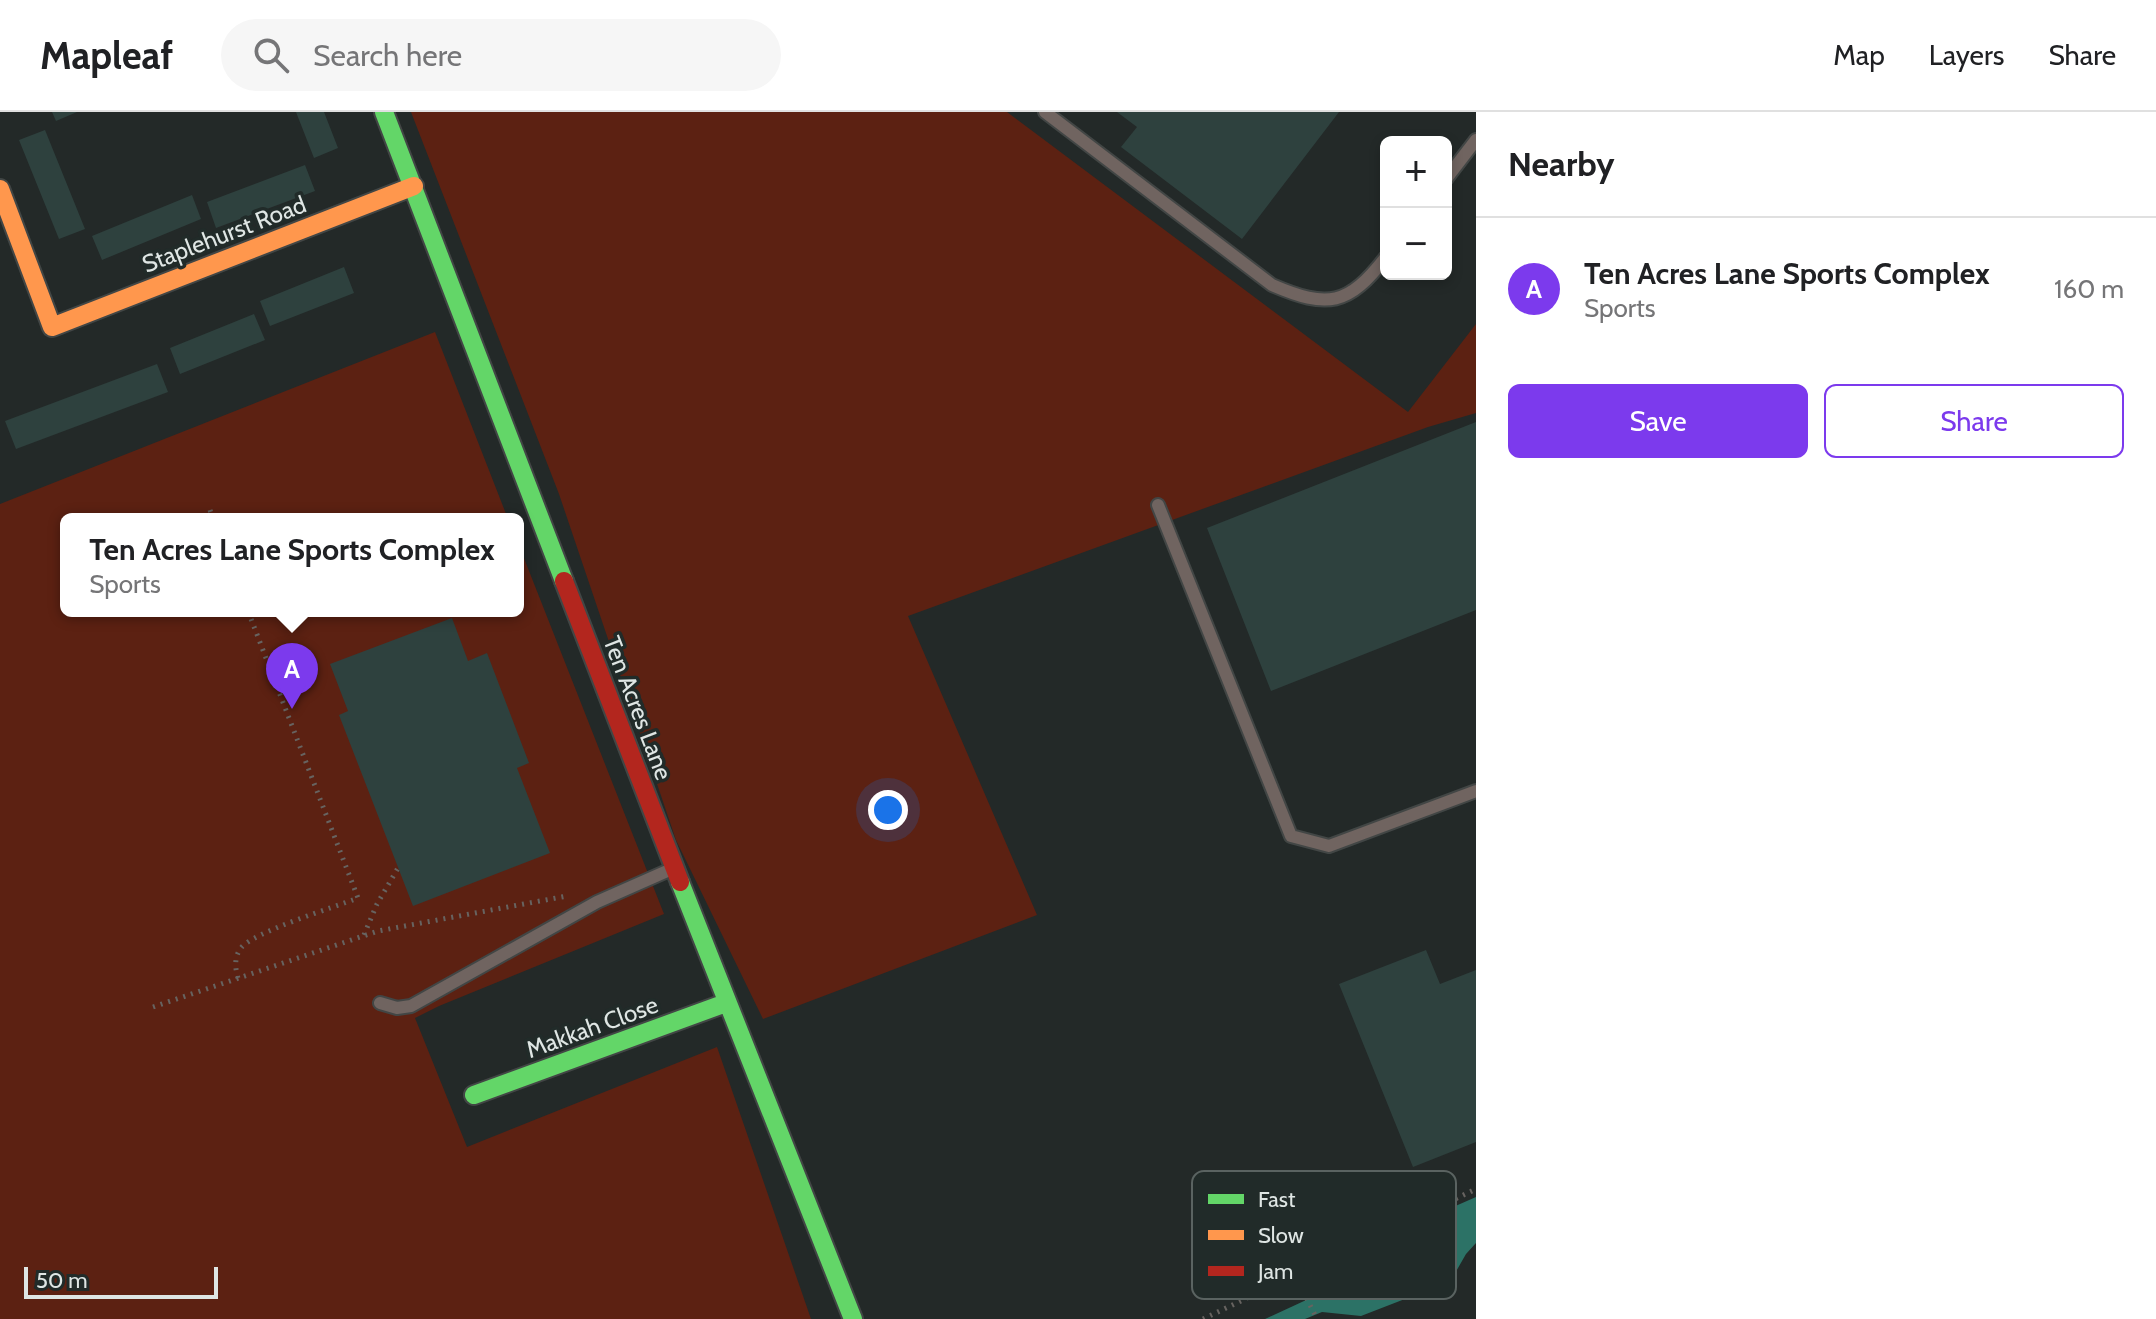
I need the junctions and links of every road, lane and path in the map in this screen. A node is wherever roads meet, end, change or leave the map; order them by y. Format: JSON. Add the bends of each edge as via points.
{"nodes":[{"id":1,"x":384,"y":112,"type":"edge"},
{"id":2,"x":1045,"y":112,"type":"edge"},
{"id":3,"x":1476,"y":140,"type":"edge"},
{"id":4,"x":1452,"y":171,"type":"edge"},
{"id":5,"x":414,"y":186,"type":"junction"},
{"id":6,"x":0,"y":189,"type":"edge"},
{"id":7,"x":1380,"y":265,"type":"edge"},
{"id":8,"x":1158,"y":505,"type":"dead end"},
{"id":9,"x":210,"y":510,"type":"dead end"},
{"id":10,"x":211,"y":513,"type":"edge"},
{"id":11,"x":250,"y":617,"type":"edge"},
{"id":12,"x":1476,"y":791,"type":"edge"},
{"id":13,"x":398,"y":868,"type":"dead end"},
{"id":14,"x":674,"y":868,"type":"junction"},
{"id":15,"x":587,"y":908,"type":"junction"},
{"id":16,"x":364,"y":936,"type":"junction"},
{"id":17,"x":238,"y":978,"type":"junction"},
{"id":18,"x":380,"y":1003,"type":"dead end"},
{"id":19,"x":726,"y":1003,"type":"junction"},
{"id":20,"x":153,"y":1007,"type":"dead end"},
{"id":21,"x":474,"y":1095,"type":"dead end"},
{"id":22,"x":1476,"y":1189,"type":"edge"},
{"id":23,"x":1456,"y":1199,"type":"edge"},
{"id":24,"x":1245,"y":1299,"type":"edge"},
{"id":25,"x":1307,"y":1299,"type":"edge"},
{"id":26,"x":853,"y":1319,"type":"edge"},
{"id":27,"x":1203,"y":1319,"type":"edge"},
{"id":28,"x":1317,"y":1319,"type":"edge"}],
"edges":[{"from":1,"to":5,"type":"street","name":"Ten Acres Lane"},
{"from":2,"to":7,"type":"lane","via":[[1272,285],[1303,298],[1327,300],[1350,295]]},
{"from":3,"to":4,"type":"lane"},
{"from":5,"to":6,"type":"street","name":"Staplehurst Road","via":[[52,327]]},
{"from":5,"to":14,"type":"street","name":"Ten Acres Lane"},
{"from":8,"to":12,"type":"lane","via":[[1291,836],[1329,846]]},
{"from":9,"to":10,"type":"path"},
{"from":11,"to":17,"type":"path","via":[[358,898],[242,946],[235,962]]},
{"from":13,"to":16,"type":"path"},
{"from":14,"to":15,"type":"lane"},
{"from":14,"to":19,"type":"street","name":"Ten Acres Lane"},
{"from":15,"to":16,"type":"path","via":[[580,894]]},
{"from":15,"to":18,"type":"lane","via":[[411,1006]]},
{"from":16,"to":17,"type":"path"},
{"from":17,"to":20,"type":"path"},
{"from":19,"to":21,"type":"street","name":"Makkah Close"},
{"from":19,"to":26,"type":"street","name":"Ten Acres Lane"},
{"from":22,"to":23,"type":"path"},
{"from":24,"to":27,"type":"path"},
{"from":25,"to":28,"type":"path"}]}
